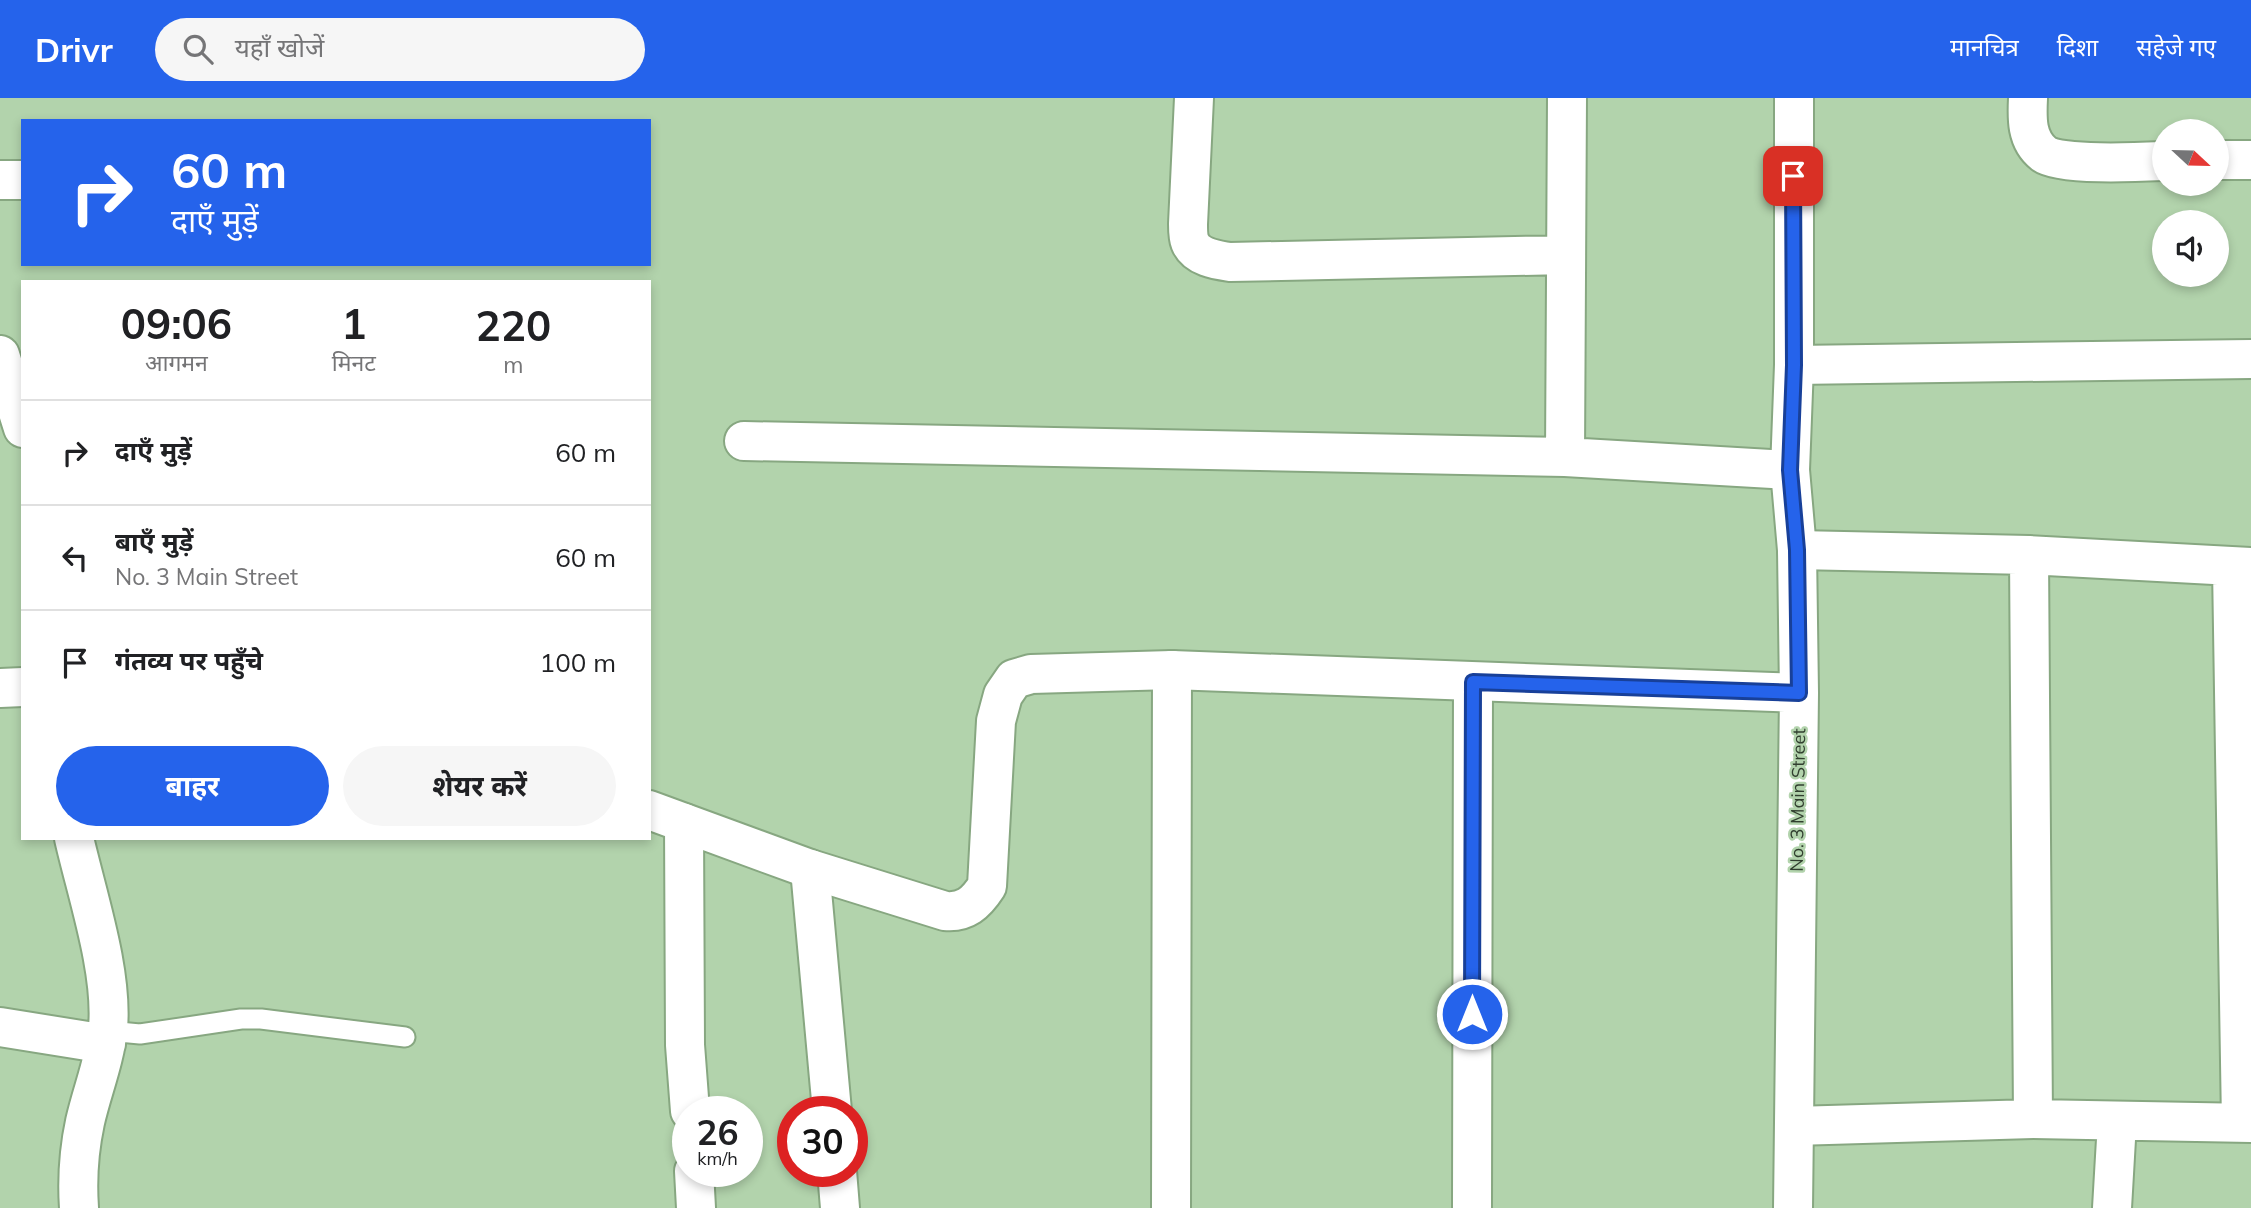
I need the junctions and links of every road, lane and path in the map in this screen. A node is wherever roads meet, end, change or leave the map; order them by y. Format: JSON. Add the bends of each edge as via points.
{"nodes":[{"id":1,"x":1194,"y":98,"type":"edge"},
{"id":2,"x":1567,"y":98,"type":"edge"},
{"id":3,"x":1794,"y":98,"type":"edge"},
{"id":4,"x":2028,"y":98,"type":"edge"},
{"id":5,"x":2230,"y":160,"type":"edge"},
{"id":6,"x":2251,"y":160,"type":"edge"},
{"id":7,"x":2152,"y":161,"type":"edge"},
{"id":8,"x":0,"y":180,"type":"edge"},
{"id":9,"x":21,"y":180,"type":"edge"},
{"id":10,"x":1566,"y":255,"type":"junction"},
{"id":11,"x":0,"y":355,"type":"edge"},
{"id":12,"x":2251,"y":359,"type":"edge"},
{"id":13,"x":1794,"y":365,"type":"junction"},
{"id":14,"x":21,"y":422,"type":"edge"},
{"id":15,"x":744,"y":441,"type":"dead end"},
{"id":16,"x":1565,"y":457,"type":"junction"},
{"id":17,"x":1790,"y":470,"type":"junction"},
{"id":18,"x":1797,"y":550,"type":"junction"},
{"id":19,"x":2029,"y":555,"type":"junction"},
{"id":20,"x":2242,"y":567,"type":"edge"},
{"id":21,"x":1172,"y":670,"type":"junction"},
{"id":22,"x":1473,"y":682,"type":"junction"},
{"id":23,"x":21,"y":687,"type":"edge"},
{"id":24,"x":0,"y":688,"type":"edge"},
{"id":25,"x":1799,"y":693,"type":"junction"},
{"id":26,"x":666,"y":817,"type":"edge"},
{"id":27,"x":74,"y":840,"type":"edge"},
{"id":28,"x":810,"y":869,"type":"junction"},
{"id":29,"x":0,"y":1027,"type":"edge"},
{"id":30,"x":107,"y":1037,"type":"junction"},
{"id":31,"x":405,"y":1037,"type":"dead end"},
{"id":32,"x":689,"y":1096,"type":"edge"},
{"id":33,"x":831,"y":1096,"type":"edge"},
{"id":34,"x":2033,"y":1119,"type":"junction"},
{"id":35,"x":2116,"y":1122,"type":"junction"},
{"id":36,"x":2246,"y":1123,"type":"edge"},
{"id":37,"x":1794,"y":1126,"type":"junction"},
{"id":38,"x":695,"y":1187,"type":"edge"},
{"id":39,"x":838,"y":1187,"type":"edge"},
{"id":40,"x":79,"y":1208,"type":"edge"},
{"id":41,"x":696,"y":1208,"type":"edge"},
{"id":42,"x":840,"y":1208,"type":"edge"},
{"id":43,"x":1171,"y":1208,"type":"edge"},
{"id":44,"x":1472,"y":1208,"type":"edge"},
{"id":45,"x":1793,"y":1208,"type":"edge"},
{"id":46,"x":2112,"y":1208,"type":"edge"}],
"edges":[{"from":1,"to":10,"type":"street","via":[[1190,243],[1212,259]]},
{"from":2,"to":10,"type":"street"},
{"from":3,"to":13,"type":"street","name":"No. 3 Main Street"},
{"from":4,"to":7,"type":"street","via":[[2029,133],[2046,156],[2097,163]]},
{"from":5,"to":6,"type":"street"},
{"from":8,"to":9,"type":"street"},
{"from":10,"to":16,"type":"street"},
{"from":11,"to":14,"type":"street"},
{"from":12,"to":13,"type":"street"},
{"from":13,"to":17,"type":"street","name":"No. 3 Main Street"},
{"from":15,"to":16,"type":"street"},
{"from":16,"to":17,"type":"street"},
{"from":17,"to":18,"type":"street","name":"No. 3 Main Street"},
{"from":18,"to":19,"type":"street"},
{"from":18,"to":25,"type":"street","name":"No. 3 Main Street"},
{"from":19,"to":20,"type":"street"},
{"from":19,"to":34,"type":"street"},
{"from":20,"to":36,"type":"street"},
{"from":21,"to":22,"type":"street"},
{"from":21,"to":28,"type":"street","via":[[1031,674],[1014,679],[1003,695],[996,721],[986,886],[968,907],[945,911]]},
{"from":21,"to":43,"type":"street"},
{"from":22,"to":25,"type":"street"},
{"from":22,"to":44,"type":"street"},
{"from":23,"to":24,"type":"street"},
{"from":25,"to":37,"type":"street","name":"No. 3 Main Street"},
{"from":26,"to":28,"type":"street"},
{"from":26,"to":32,"type":"street"},
{"from":27,"to":30,"type":"street","via":[[105,968]]},
{"from":28,"to":33,"type":"street"},
{"from":29,"to":30,"type":"street"},
{"from":30,"to":31,"type":"lane","via":[[242,1019]]},
{"from":30,"to":40,"type":"street","via":[[80,1154]]},
{"from":34,"to":35,"type":"street"},
{"from":34,"to":37,"type":"street"},
{"from":35,"to":36,"type":"street"},
{"from":35,"to":46,"type":"street"},
{"from":37,"to":45,"type":"street","name":"No. 3 Main Street"},
{"from":38,"to":41,"type":"street"},
{"from":39,"to":42,"type":"street"}]}
